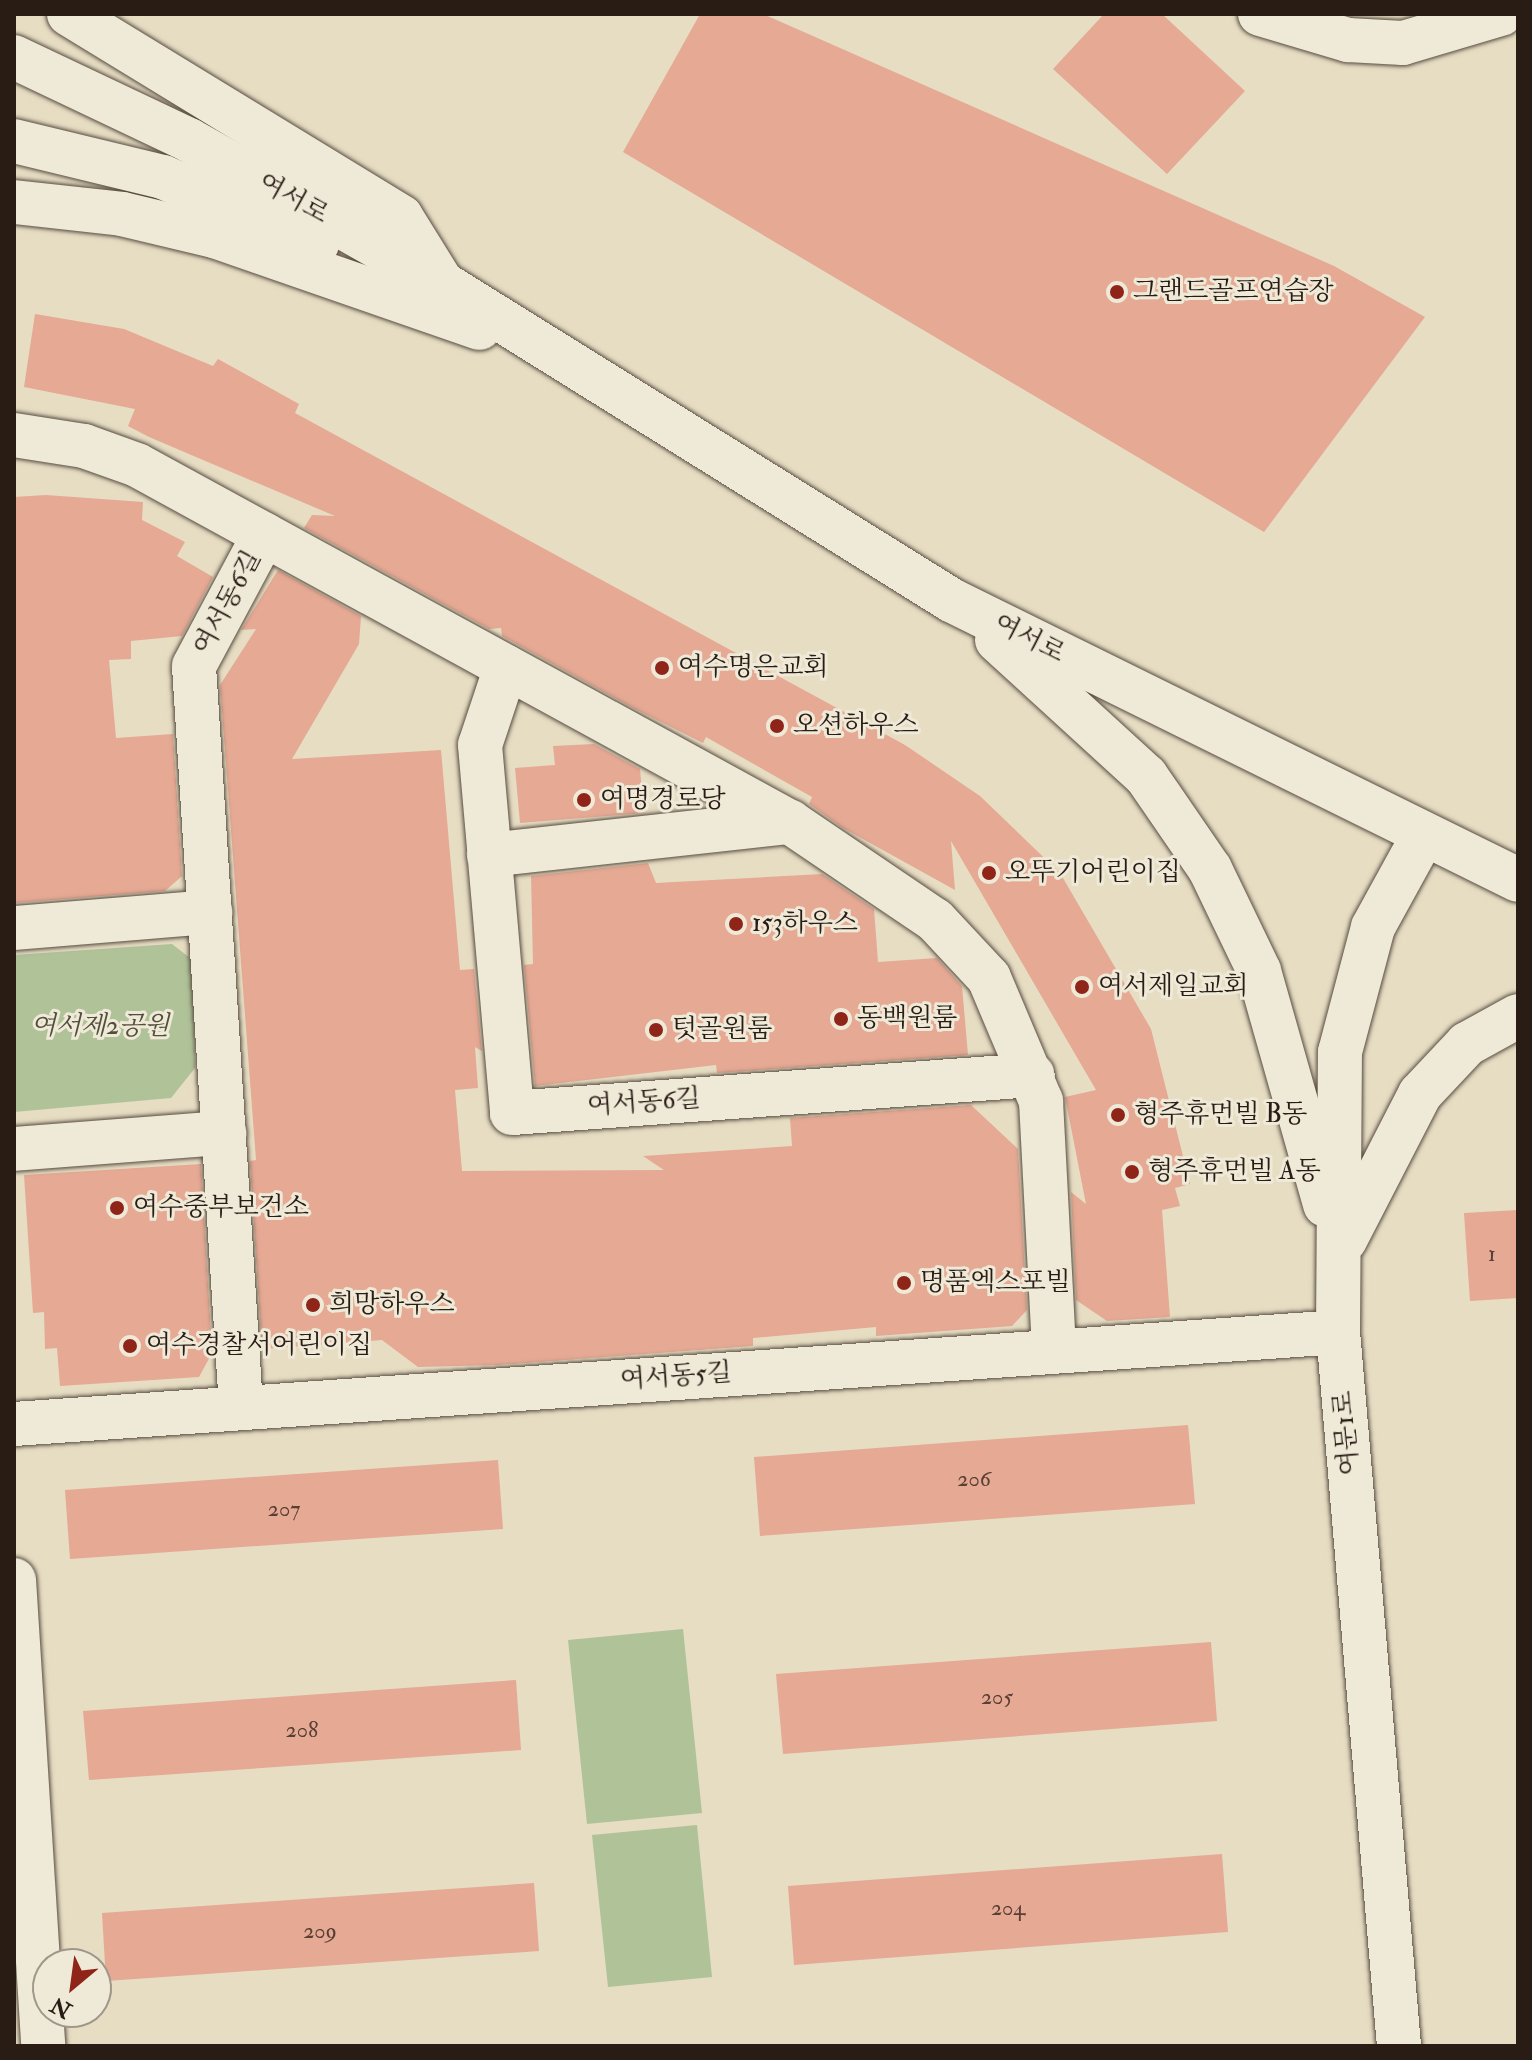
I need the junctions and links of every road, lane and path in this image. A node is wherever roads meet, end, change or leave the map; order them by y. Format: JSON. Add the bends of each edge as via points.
{"nodes":[{"id":1,"x":69,"y":14,"type":"edge"},
{"id":2,"x":1260,"y":14,"type":"edge"},
{"id":3,"x":1501,"y":14,"type":"edge"},
{"id":4,"x":14,"y":57,"type":"edge"},
{"id":5,"x":14,"y":141,"type":"edge"},
{"id":6,"x":14,"y":202,"type":"edge"},
{"id":7,"x":433,"y":296,"type":"junction"},
{"id":8,"x":14,"y":435,"type":"edge"},
{"id":9,"x":264,"y":535,"type":"junction"},
{"id":10,"x":951,"y":600,"type":"junction"},
{"id":11,"x":506,"y":667,"type":"junction"},
{"id":12,"x":790,"y":822,"type":"junction"},
{"id":13,"x":1423,"y":836,"type":"junction"},
{"id":14,"x":489,"y":855,"type":"junction"},
{"id":15,"x":1518,"y":880,"type":"edge"},
{"id":16,"x":210,"y":912,"type":"junction"},
{"id":17,"x":14,"y":928,"type":"edge"},
{"id":18,"x":1518,"y":1016,"type":"edge"},
{"id":19,"x":1033,"y":1075,"type":"junction"},
{"id":20,"x":224,"y":1133,"type":"junction"},
{"id":21,"x":14,"y":1149,"type":"edge"},
{"id":22,"x":1339,"y":1254,"type":"junction"},
{"id":23,"x":1338,"y":1332,"type":"junction"},
{"id":24,"x":1054,"y":1351,"type":"junction"},
{"id":25,"x":241,"y":1407,"type":"junction"},
{"id":26,"x":14,"y":1424,"type":"edge"},
{"id":27,"x":14,"y":1580,"type":"edge"},
{"id":28,"x":43,"y":2046,"type":"edge"},
{"id":29,"x":1399,"y":2046,"type":"edge"}],
"edges":[{"from":1,"to":7,"type":"street","via":[[401,217]]},
{"from":2,"to":3,"type":"street","via":[[1322,34],[1403,43]]},
{"from":4,"to":7,"type":"street","name":"여서로","via":[[189,140]]},
{"from":5,"to":7,"type":"street","name":"여서로","via":[[97,158],[223,200]]},
{"from":6,"to":7,"type":"street","name":"여서로","via":[[169,224]]},
{"from":7,"to":10,"type":"street","name":"여서로","via":[[563,357]]},
{"from":8,"to":9,"type":"street","name":"여서동6길","via":[[112,454]]},
{"from":9,"to":11,"type":"street","name":"여서동6길"},
{"from":9,"to":16,"type":"street","name":"여서동6길","via":[[194,666]]},
{"from":10,"to":13,"type":"street","name":"여서로"},
{"from":10,"to":22,"type":"street","via":[[1146,776],[1210,869],[1259,971]]},
{"from":11,"to":12,"type":"street","name":"여서동6길"},
{"from":11,"to":14,"type":"street","name":"여서동6길","via":[[480,745]]},
{"from":12,"to":14,"type":"street"},
{"from":12,"to":19,"type":"street","name":"여서동6길","via":[[899,892],[969,953],[1005,1006]]},
{"from":13,"to":15,"type":"street","name":"여서로"},
{"from":13,"to":22,"type":"street","name":"여문1로","via":[[1373,927],[1343,1039]]},
{"from":14,"to":19,"type":"street","name":"여서동6길","via":[[512,1113]]},
{"from":16,"to":17,"type":"street"},
{"from":16,"to":20,"type":"street","name":"여서동6길"},
{"from":18,"to":22,"type":"street","via":[[1467,1044],[1420,1094]]},
{"from":19,"to":24,"type":"street","name":"여서동6길","via":[[1047,1153]]},
{"from":20,"to":21,"type":"street"},
{"from":20,"to":25,"type":"street","name":"여서동6길"},
{"from":22,"to":23,"type":"street","name":"여문1로"},
{"from":23,"to":24,"type":"street","name":"여서동5길"},
{"from":23,"to":29,"type":"street","name":"여문1로"},
{"from":24,"to":25,"type":"street","name":"여서동5길"},
{"from":25,"to":26,"type":"street","name":"여서동5길"},
{"from":27,"to":28,"type":"street"}]}
